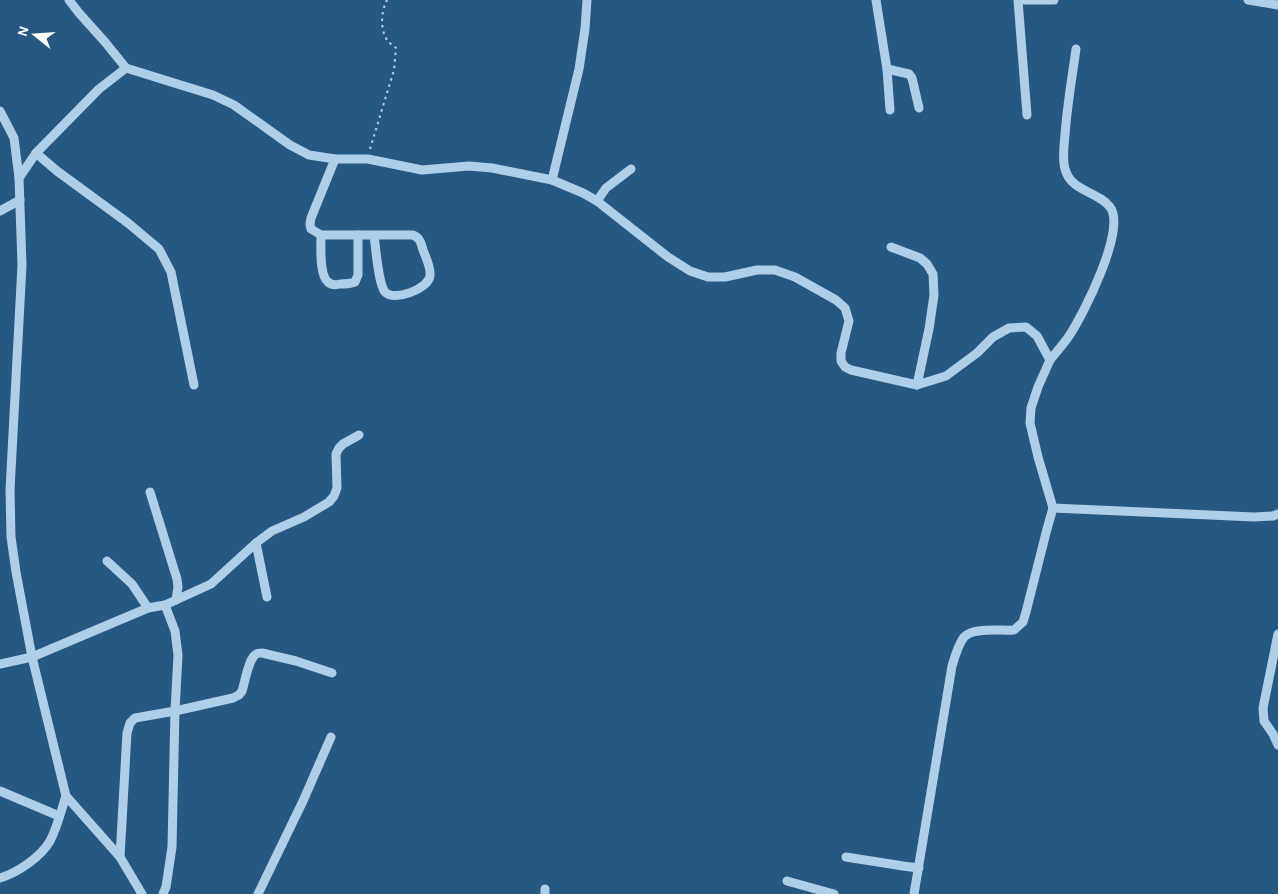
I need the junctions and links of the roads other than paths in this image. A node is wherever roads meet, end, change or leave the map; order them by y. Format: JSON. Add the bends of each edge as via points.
{"nodes":[{"id":1,"x":69,"y":0,"type":"edge"},
{"id":2,"x":586,"y":0,"type":"edge"},
{"id":3,"x":876,"y":0,"type":"edge"},
{"id":4,"x":1018,"y":0,"type":"edge"},
{"id":5,"x":1024,"y":0,"type":"edge"},
{"id":6,"x":1054,"y":0,"type":"edge"},
{"id":7,"x":1248,"y":0,"type":"edge"},
{"id":8,"x":1278,"y":5,"type":"edge"},
{"id":9,"x":1076,"y":49,"type":"dead end"},
{"id":10,"x":126,"y":68,"type":"junction"},
{"id":11,"x":887,"y":69,"type":"junction"},
{"id":12,"x":919,"y":108,"type":"dead end"},
{"id":13,"x":890,"y":110,"type":"dead end"},
{"id":14,"x":0,"y":111,"type":"edge"},
{"id":15,"x":1026,"y":115,"type":"dead end"},
{"id":16,"x":36,"y":154,"type":"junction"},
{"id":17,"x":335,"y":159,"type":"junction"},
{"id":18,"x":631,"y":169,"type":"dead end"},
{"id":19,"x":19,"y":178,"type":"junction"},
{"id":20,"x":552,"y":180,"type":"junction"},
{"id":21,"x":20,"y":200,"type":"junction"},
{"id":22,"x":597,"y":201,"type":"junction"},
{"id":23,"x":0,"y":211,"type":"edge"},
{"id":24,"x":321,"y":235,"type":"junction"},
{"id":25,"x":358,"y":235,"type":"junction"},
{"id":26,"x":374,"y":236,"type":"junction"},
{"id":27,"x":891,"y":247,"type":"dead end"},
{"id":28,"x":1050,"y":360,"type":"junction"},
{"id":29,"x":194,"y":385,"type":"dead end"},
{"id":30,"x":917,"y":385,"type":"junction"},
{"id":31,"x":359,"y":435,"type":"dead end"},
{"id":32,"x":150,"y":492,"type":"dead end"},
{"id":33,"x":1053,"y":508,"type":"junction"},
{"id":34,"x":1278,"y":514,"type":"edge"},
{"id":35,"x":256,"y":543,"type":"junction"},
{"id":36,"x":107,"y":561,"type":"dead end"},
{"id":37,"x":267,"y":597,"type":"dead end"},
{"id":38,"x":176,"y":600,"type":"junction"},
{"id":39,"x":165,"y":605,"type":"junction"},
{"id":40,"x":148,"y":608,"type":"junction"},
{"id":41,"x":1278,"y":634,"type":"edge"},
{"id":42,"x":32,"y":657,"type":"junction"},
{"id":43,"x":0,"y":664,"type":"edge"},
{"id":44,"x":332,"y":672,"type":"dead end"},
{"id":45,"x":175,"y":711,"type":"junction"},
{"id":46,"x":331,"y":737,"type":"dead end"},
{"id":47,"x":1278,"y":745,"type":"edge"},
{"id":48,"x":0,"y":791,"type":"edge"},
{"id":49,"x":66,"y":796,"type":"junction"},
{"id":50,"x":60,"y":816,"type":"junction"},
{"id":51,"x":120,"y":857,"type":"junction"},
{"id":52,"x":846,"y":857,"type":"dead end"},
{"id":53,"x":919,"y":868,"type":"junction"},
{"id":54,"x":0,"y":878,"type":"edge"},
{"id":55,"x":787,"y":881,"type":"dead end"},
{"id":56,"x":142,"y":894,"type":"edge"},
{"id":57,"x":163,"y":894,"type":"edge"},
{"id":58,"x":258,"y":894,"type":"edge"},
{"id":59,"x":834,"y":894,"type":"edge"},
{"id":60,"x":914,"y":894,"type":"edge"}],
"edges":[{"from":1,"to":10,"type":"street"},
{"from":2,"to":20,"type":"street","via":[[579,69]]},
{"from":3,"to":11,"type":"street"},
{"from":4,"to":15,"type":"street"},
{"from":5,"to":6,"type":"street"},
{"from":7,"to":8,"type":"street"},
{"from":9,"to":28,"type":"street","via":[[1068,104],[1065,170],[1069,179],[1079,187],[1105,201],[1112,209],[1115,221],[1113,236],[1089,299],[1068,338]]},
{"from":10,"to":16,"type":"street","via":[[99,90]]},
{"from":10,"to":17,"type":"street","via":[[220,98],[290,145],[309,154]]},
{"from":11,"to":12,"type":"street","via":[[909,74]]},
{"from":11,"to":13,"type":"street"},
{"from":14,"to":19,"type":"street","via":[[14,138]]},
{"from":16,"to":19,"type":"street"},
{"from":16,"to":29,"type":"street","via":[[159,249],[171,272]]},
{"from":17,"to":20,"type":"street","via":[[368,159],[422,170],[469,166],[492,168]]},
{"from":17,"to":24,"type":"street","via":[[310,224],[314,232]]},
{"from":18,"to":22,"type":"street","via":[[606,188]]},
{"from":19,"to":21,"type":"street"},
{"from":20,"to":22,"type":"street"},
{"from":21,"to":23,"type":"street"},
{"from":21,"to":42,"type":"street","via":[[22,265],[10,490],[11,537]]},
{"from":22,"to":30,"type":"street","via":[[690,271],[708,277],[725,277],[775,270],[796,277],[845,308],[849,321],[841,353],[844,367]]},
{"from":24,"to":25,"type":"street"},
{"from":24,"to":25,"type":"street","via":[[322,269],[329,283],[335,285],[355,282],[358,275]]},
{"from":25,"to":26,"type":"street"},
{"from":26,"to":26,"type":"street","via":[[417,237],[429,266],[428,282],[416,291],[389,295],[383,288]]},
{"from":27,"to":30,"type":"street","via":[[920,258],[933,274],[934,296]]},
{"from":28,"to":30,"type":"street","via":[[1037,336],[1026,327],[1009,328],[993,337],[946,376]]},
{"from":28,"to":33,"type":"street","via":[[1031,408],[1030,423]]},
{"from":31,"to":35,"type":"street","via":[[343,444],[336,454],[337,488],[329,502]]},
{"from":32,"to":38,"type":"street","via":[[177,579]]},
{"from":33,"to":34,"type":"street","via":[[1254,517]]},
{"from":33,"to":53,"type":"street","via":[[1023,622],[1014,630],[977,630],[965,635],[958,647],[952,666]]},
{"from":35,"to":37,"type":"street"},
{"from":35,"to":38,"type":"street","via":[[211,584]]},
{"from":36,"to":40,"type":"street","via":[[132,584]]},
{"from":38,"to":39,"type":"street"},
{"from":39,"to":40,"type":"street"},
{"from":39,"to":45,"type":"street","via":[[175,631],[178,655]]},
{"from":40,"to":42,"type":"street"},
{"from":41,"to":47,"type":"street","via":[[1263,708],[1264,721]]},
{"from":42,"to":43,"type":"street"},
{"from":42,"to":49,"type":"street"},
{"from":44,"to":45,"type":"street","via":[[257,653],[250,662],[239,695]]},
{"from":45,"to":51,"type":"street","via":[[135,718],[130,723]]},
{"from":45,"to":57,"type":"street","via":[[172,846]]},
{"from":46,"to":58,"type":"street"},
{"from":48,"to":50,"type":"street"},
{"from":49,"to":50,"type":"street"},
{"from":49,"to":51,"type":"street"},
{"from":50,"to":54,"type":"street","via":[[50,842],[32,862]]},
{"from":51,"to":56,"type":"street"},
{"from":52,"to":53,"type":"street"},
{"from":53,"to":60,"type":"street"},
{"from":55,"to":59,"type":"street"}]}
